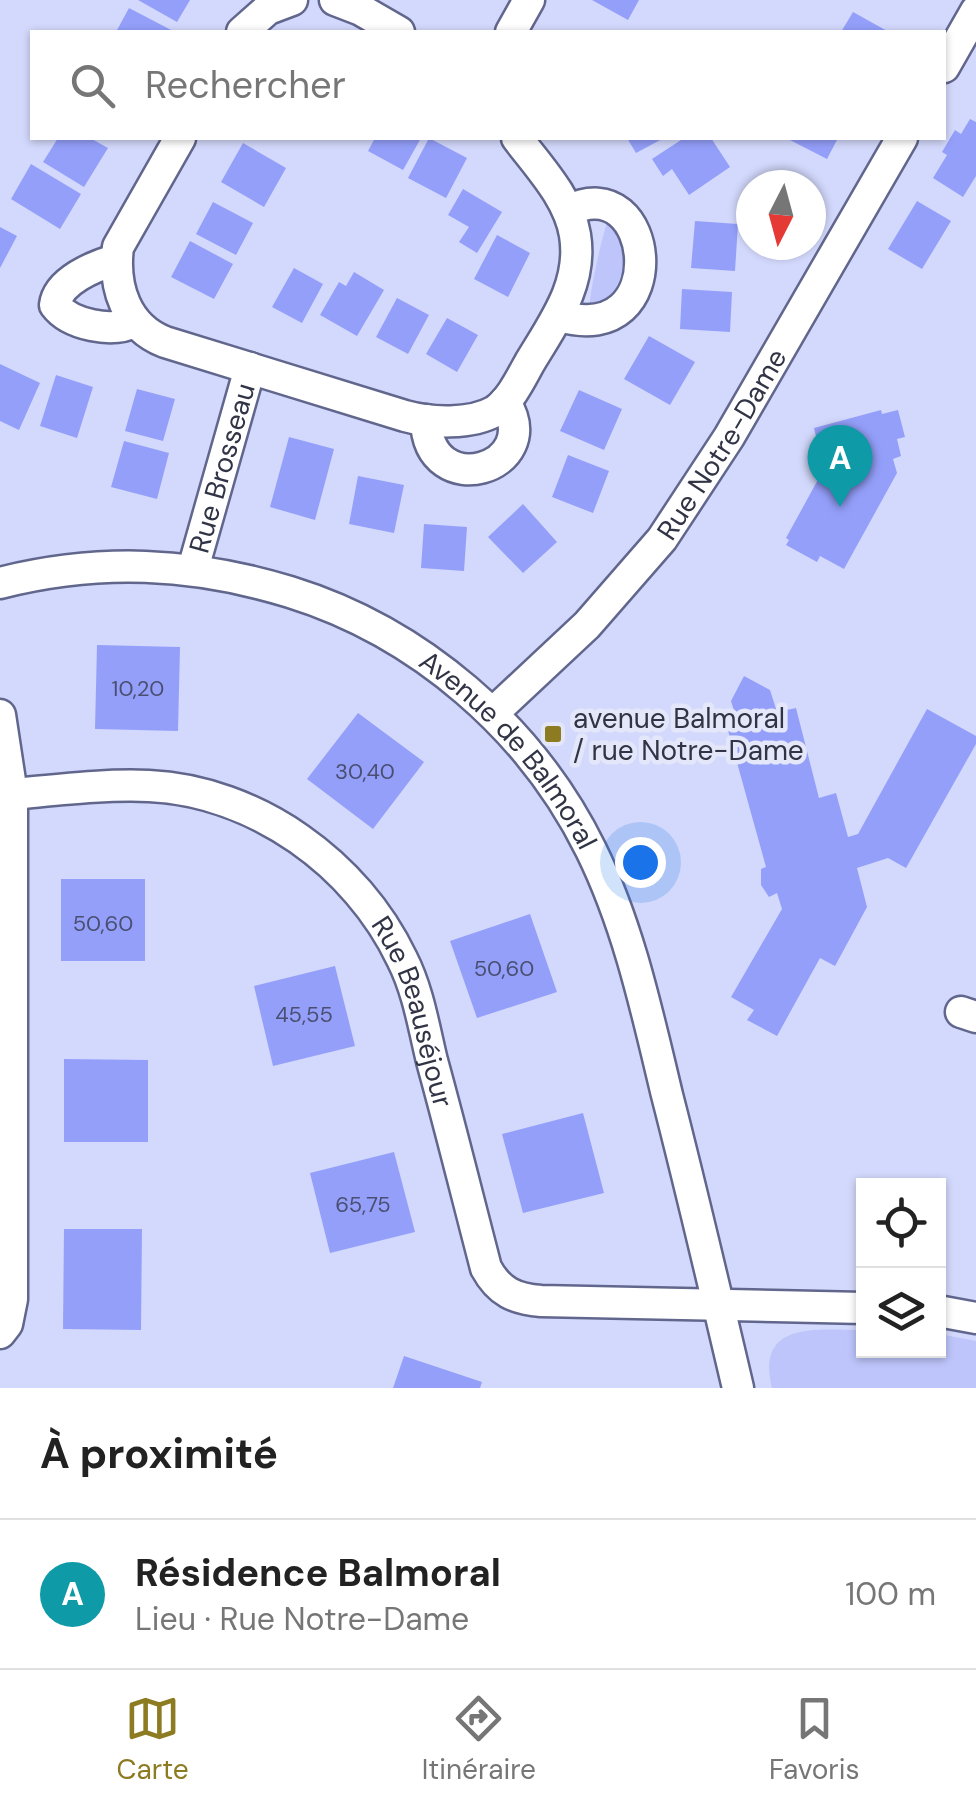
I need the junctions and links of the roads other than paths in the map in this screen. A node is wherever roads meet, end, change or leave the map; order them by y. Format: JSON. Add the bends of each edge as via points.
{"nodes":[{"id":1,"x":292,"y":0,"type":"edge"},
{"id":2,"x":335,"y":0,"type":"edge"},
{"id":3,"x":529,"y":0,"type":"edge"},
{"id":4,"x":976,"y":11,"type":"edge"},
{"id":5,"x":244,"y":30,"type":"edge"},
{"id":6,"x":396,"y":30,"type":"edge"},
{"id":7,"x":511,"y":30,"type":"edge"},
{"id":8,"x":946,"y":64,"type":"edge"},
{"id":9,"x":179,"y":140,"type":"edge"},
{"id":10,"x":518,"y":140,"type":"edge"},
{"id":11,"x":901,"y":140,"type":"edge"},
{"id":12,"x":568,"y":211,"type":"junction"},
{"id":13,"x":116,"y":260,"type":"junction"},
{"id":14,"x":560,"y":316,"type":"junction"},
{"id":15,"x":134,"y":322,"type":"junction"},
{"id":16,"x":250,"y":368,"type":"junction"},
{"id":17,"x":505,"y":402,"type":"junction"},
{"id":18,"x":426,"y":420,"type":"junction"},
{"id":19,"x":192,"y":569,"type":"junction"},
{"id":20,"x":0,"y":584,"type":"edge"},
{"id":21,"x":493,"y":713,"type":"junction"},
{"id":22,"x":0,"y":715,"type":"edge"},
{"id":23,"x":12,"y":794,"type":"junction"},
{"id":24,"x":720,"y":1305,"type":"junction"},
{"id":25,"x":856,"y":1308,"type":"edge"},
{"id":26,"x":946,"y":1312,"type":"edge"},
{"id":27,"x":976,"y":1318,"type":"edge"},
{"id":28,"x":0,"y":1332,"type":"edge"},
{"id":29,"x":738,"y":1388,"type":"edge"}],
"edges":[{"from":1,"to":5,"type":"street","via":[[268,8]]},
{"from":2,"to":6,"type":"street"},
{"from":3,"to":7,"type":"street"},
{"from":4,"to":8,"type":"street"},
{"from":9,"to":13,"type":"street","via":[[125,230]]},
{"from":10,"to":12,"type":"street"},
{"from":11,"to":21,"type":"street","name":"Rue Notre-Dame","via":[[729,437],[662,538],[587,625]]},
{"from":12,"to":14,"type":"street","via":[[576,260]]},
{"from":12,"to":14,"type":"street","via":[[591,202],[611,207],[635,232],[642,255],[632,296],[610,315],[588,322]]},
{"from":13,"to":15,"type":"street"},
{"from":13,"to":15,"type":"street","name":"Rue Brosseau","via":[[71,282],[55,306],[102,327]]},
{"from":14,"to":17,"type":"street"},
{"from":15,"to":16,"type":"street","name":"Rue Brosseau","via":[[154,338]]},
{"from":16,"to":18,"type":"street","name":"Rue Brosseau"},
{"from":16,"to":19,"type":"street","name":"Rue Brosseau"},
{"from":17,"to":18,"type":"street","name":"Rue Brosseau","via":[[484,415]]},
{"from":17,"to":18,"type":"street","via":[[513,437],[505,454],[487,467],[444,462],[429,447]]},
{"from":19,"to":20,"type":"street","name":"Avenue de Balmoral","via":[[86,566]]},
{"from":19,"to":21,"type":"street","name":"Avenue de Balmoral","via":[[278,588],[364,622]]},
{"from":21,"to":24,"type":"street","name":"Avenue de Balmoral","via":[[562,800],[605,882],[645,1006]]},
{"from":22,"to":23,"type":"street"},
{"from":23,"to":24,"type":"street","name":"Rue Beauséjour","via":[[120,785],[184,791],[247,810],[307,846],[348,880],[402,958],[495,1284],[525,1300]]},
{"from":23,"to":28,"type":"street","via":[[12,1299]]},
{"from":24,"to":25,"type":"street","name":"Rue Beauséjour"},
{"from":24,"to":29,"type":"street","name":"Avenue de Balmoral"},
{"from":26,"to":27,"type":"street"}]}
